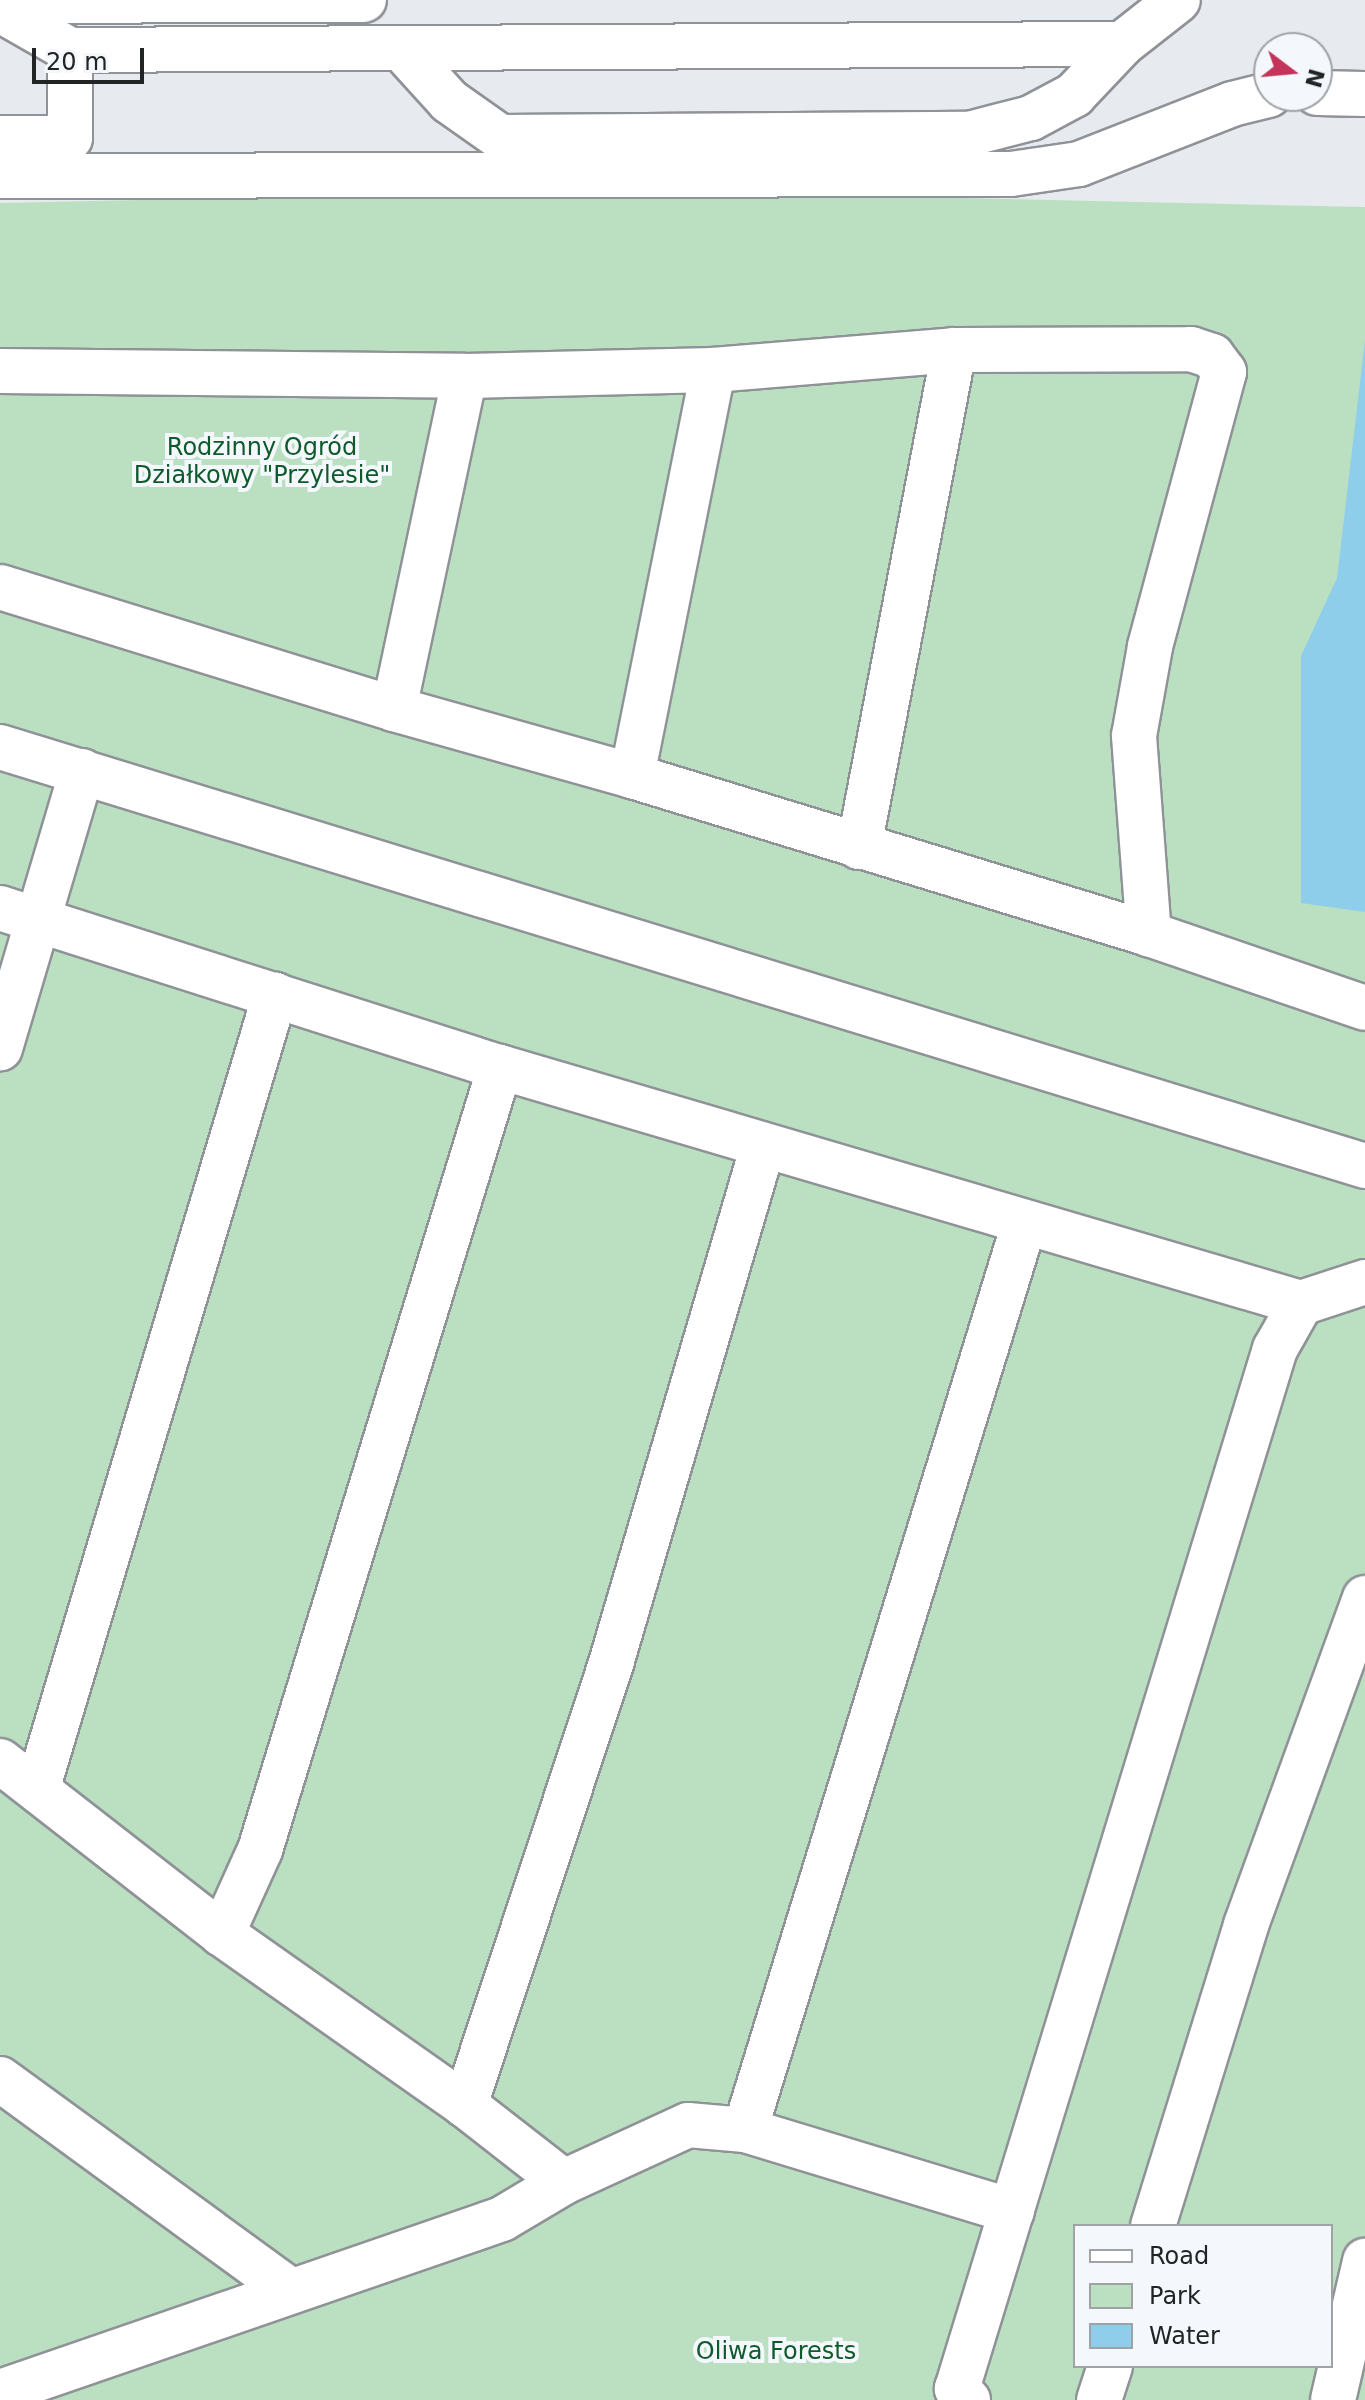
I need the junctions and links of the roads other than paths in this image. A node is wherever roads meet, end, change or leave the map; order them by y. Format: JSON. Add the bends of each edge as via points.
{"nodes":[{"id":1,"x":364,"y":0,"type":"edge"},
{"id":2,"x":1178,"y":0,"type":"edge"},
{"id":3,"x":0,"y":1,"type":"edge"},
{"id":4,"x":0,"y":10,"type":"edge"},
{"id":5,"x":1122,"y":44,"type":"junction"},
{"id":6,"x":401,"y":48,"type":"junction"},
{"id":7,"x":70,"y":50,"type":"junction"},
{"id":8,"x":1333,"y":93,"type":"edge"},
{"id":9,"x":1365,"y":94,"type":"edge"},
{"id":10,"x":1253,"y":99,"type":"edge"},
{"id":11,"x":0,"y":138,"type":"edge"},
{"id":12,"x":0,"y":176,"type":"edge"},
{"id":13,"x":954,"y":350,"type":"junction"},
{"id":14,"x":713,"y":370,"type":"junction"},
{"id":15,"x":0,"y":371,"type":"edge"},
{"id":16,"x":465,"y":376,"type":"junction"},
{"id":17,"x":0,"y":587,"type":"edge"},
{"id":18,"x":394,"y":709,"type":"junction"},
{"id":19,"x":0,"y":747,"type":"edge"},
{"id":20,"x":82,"y":771,"type":"junction"},
{"id":21,"x":632,"y":776,"type":"junction"},
{"id":22,"x":859,"y":847,"type":"junction"},
{"id":23,"x":19,"y":914,"type":"edge"},
{"id":24,"x":1149,"y":934,"type":"junction"},
{"id":25,"x":275,"y":995,"type":"junction"},
{"id":26,"x":1365,"y":1008,"type":"edge"},
{"id":27,"x":0,"y":1048,"type":"edge"},
{"id":28,"x":500,"y":1067,"type":"junction"},
{"id":29,"x":763,"y":1146,"type":"junction"},
{"id":30,"x":1365,"y":1166,"type":"edge"},
{"id":31,"x":1024,"y":1224,"type":"junction"},
{"id":32,"x":1365,"y":1282,"type":"edge"},
{"id":33,"x":1301,"y":1303,"type":"junction"},
{"id":34,"x":1365,"y":1598,"type":"edge"},
{"id":35,"x":0,"y":1761,"type":"edge"},
{"id":36,"x":38,"y":1787,"type":"junction"},
{"id":37,"x":222,"y":1934,"type":"junction"},
{"id":38,"x":0,"y":2079,"type":"edge"},
{"id":39,"x":465,"y":2105,"type":"junction"},
{"id":40,"x":745,"y":2130,"type":"junction"},
{"id":41,"x":564,"y":2182,"type":"junction"},
{"id":42,"x":1012,"y":2211,"type":"junction"},
{"id":43,"x":1154,"y":2224,"type":"edge"},
{"id":44,"x":1365,"y":2261,"type":"edge"},
{"id":45,"x":291,"y":2291,"type":"junction"},
{"id":46,"x":1109,"y":2368,"type":"edge"},
{"id":47,"x":0,"y":2392,"type":"edge"},
{"id":48,"x":968,"y":2400,"type":"edge"},
{"id":49,"x":1099,"y":2400,"type":"edge"},
{"id":50,"x":1333,"y":2400,"type":"edge"}],
"edges":[{"from":1,"to":3,"type":"main road"},
{"from":2,"to":5,"type":"main road"},
{"from":4,"to":7,"type":"main road"},
{"from":5,"to":6,"type":"main road"},
{"from":5,"to":6,"type":"main road","via":[[1074,95],[1031,118],[969,134],[602,139],[500,137],[449,101]]},
{"from":6,"to":7,"type":"main road"},
{"from":7,"to":11,"type":"main road","via":[[70,138]]},
{"from":8,"to":9,"type":"main road"},
{"from":10,"to":12,"type":"main road","via":[[1079,164],[1011,174]]},
{"from":13,"to":14,"type":"main road"},
{"from":13,"to":22,"type":"main road"},
{"from":13,"to":24,"type":"main road","via":[[1191,349],[1212,356],[1224,372],[1150,647],[1134,736]]},
{"from":14,"to":16,"type":"main road"},
{"from":14,"to":21,"type":"main road"},
{"from":15,"to":16,"type":"main road"},
{"from":16,"to":18,"type":"main road"},
{"from":17,"to":18,"type":"main road"},
{"from":18,"to":21,"type":"main road"},
{"from":19,"to":20,"type":"main road"},
{"from":20,"to":23,"type":"main road"},
{"from":20,"to":30,"type":"main road"},
{"from":21,"to":22,"type":"main road"},
{"from":22,"to":24,"type":"main road"},
{"from":23,"to":25,"type":"main road"},
{"from":23,"to":27,"type":"main road"},
{"from":24,"to":26,"type":"main road"},
{"from":25,"to":28,"type":"main road"},
{"from":25,"to":36,"type":"main road"},
{"from":28,"to":29,"type":"main road"},
{"from":28,"to":37,"type":"main road","via":[[260,1850]]},
{"from":29,"to":31,"type":"main road"},
{"from":29,"to":39,"type":"main road","via":[[612,1660]]},
{"from":31,"to":33,"type":"main road"},
{"from":31,"to":40,"type":"main road"},
{"from":32,"to":33,"type":"main road"},
{"from":33,"to":42,"type":"main road","via":[[1275,1349]]},
{"from":34,"to":43,"type":"main road","via":[[1246,1925]]},
{"from":35,"to":36,"type":"main road"},
{"from":36,"to":37,"type":"main road"},
{"from":37,"to":39,"type":"main road"},
{"from":38,"to":45,"type":"main road"},
{"from":39,"to":41,"type":"main road"},
{"from":40,"to":41,"type":"main road","via":[[688,2125]]},
{"from":40,"to":42,"type":"main road"},
{"from":41,"to":45,"type":"main road","via":[[502,2219]]},
{"from":42,"to":48,"type":"main road","via":[[957,2389]]},
{"from":44,"to":50,"type":"main road"},
{"from":45,"to":47,"type":"main road"},
{"from":46,"to":49,"type":"main road"}]}
